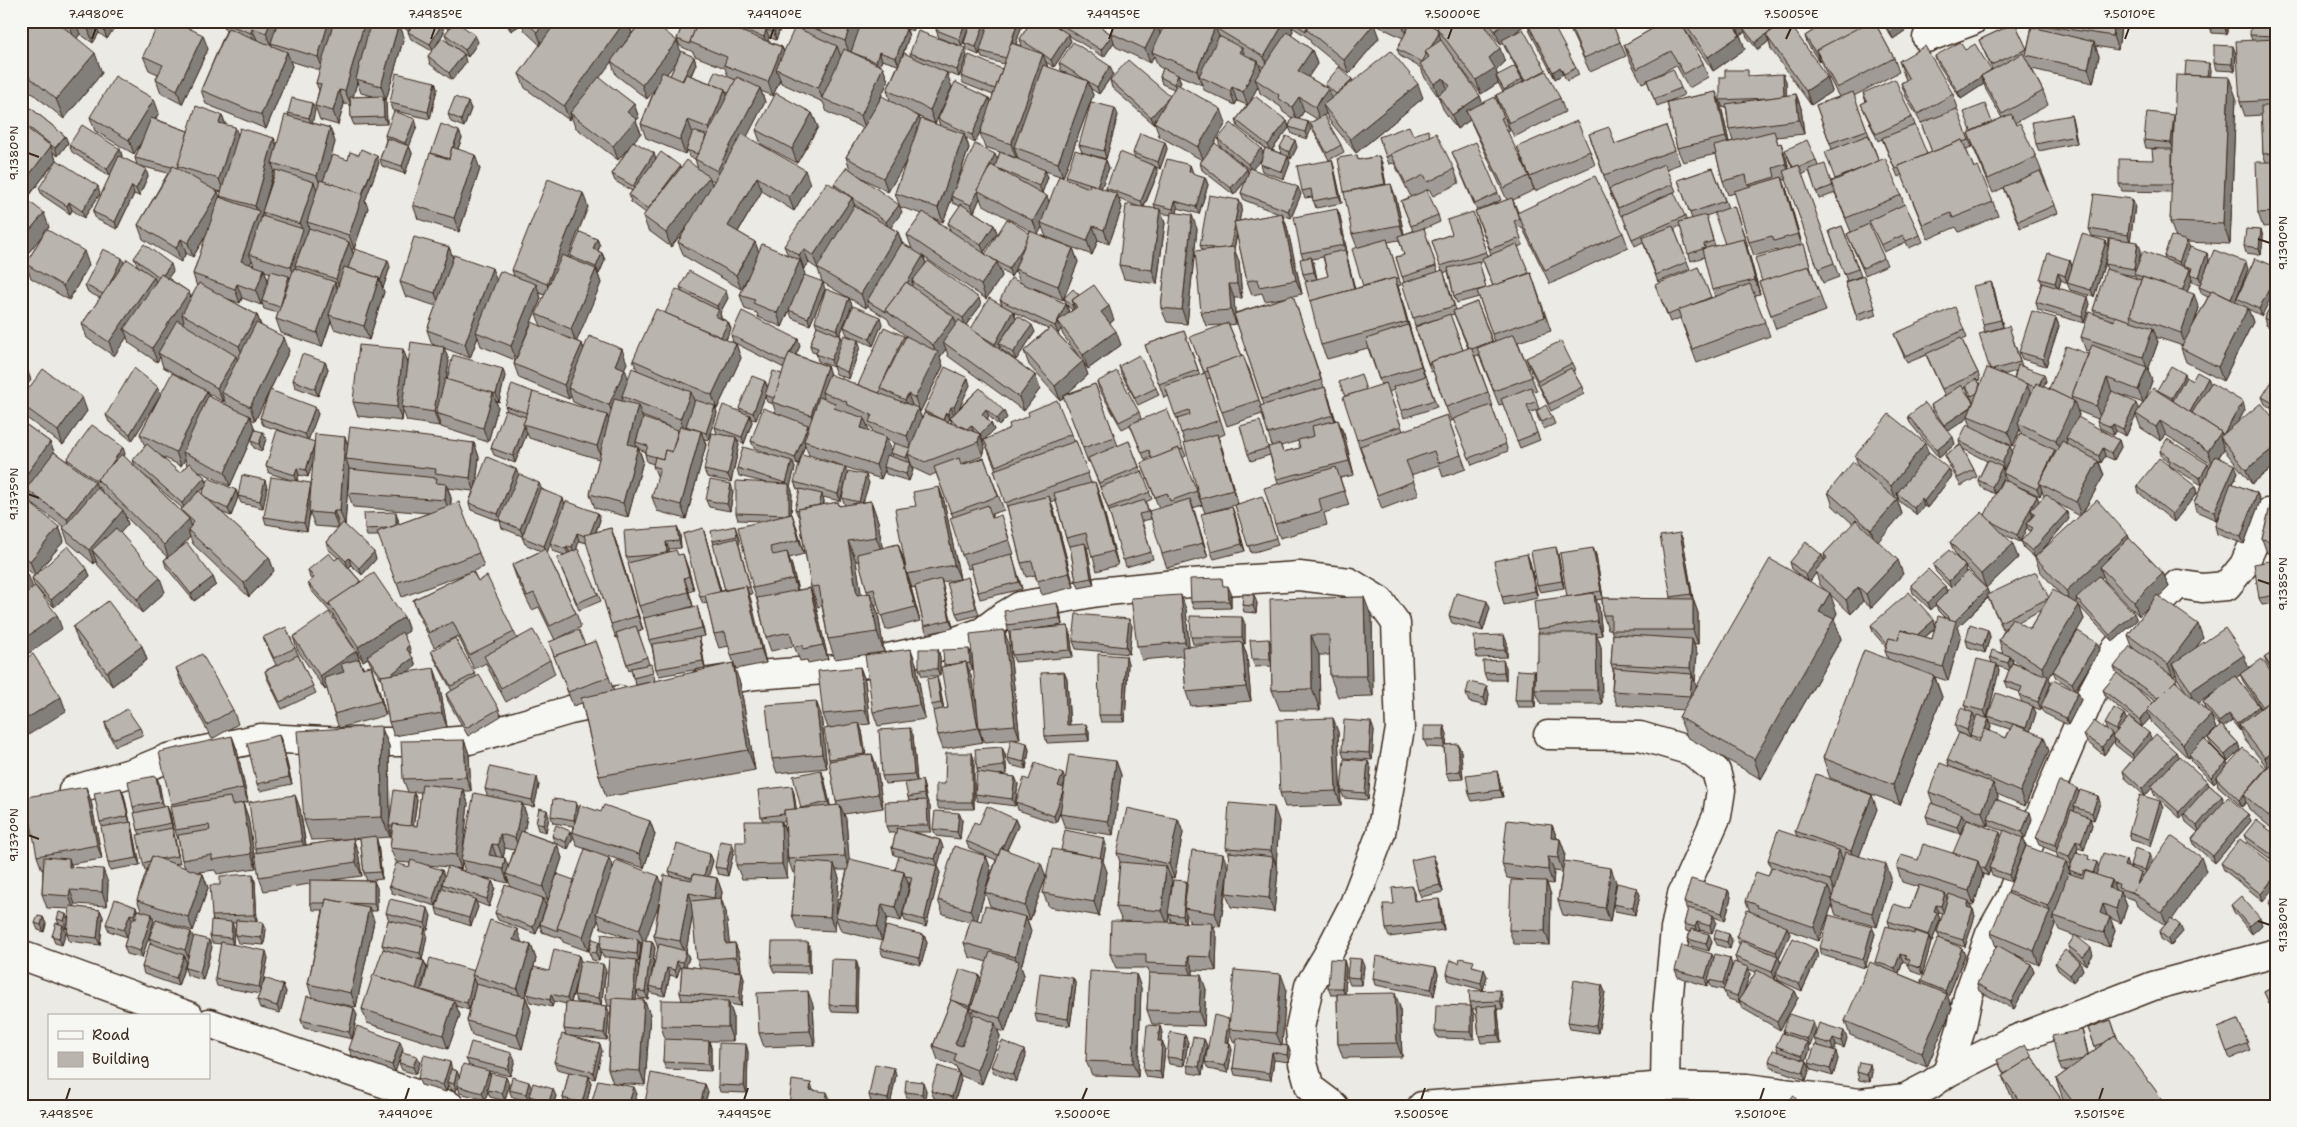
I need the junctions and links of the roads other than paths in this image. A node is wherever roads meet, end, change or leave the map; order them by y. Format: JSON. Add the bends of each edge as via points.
{"nodes":[{"id":1,"x":1972,"y":21,"type":"edge"},
{"id":2,"x":1927,"y":38,"type":"dead end"},
{"id":3,"x":2267,"y":513,"type":"edge"},
{"id":4,"x":679,"y":686,"type":"edge"},
{"id":5,"x":643,"y":694,"type":"edge"},
{"id":6,"x":1548,"y":735,"type":"dead end"},
{"id":7,"x":73,"y":790,"type":"edge"},
{"id":8,"x":2276,"y":953,"type":"edge"},
{"id":9,"x":21,"y":955,"type":"edge"},
{"id":10,"x":183,"y":1014,"type":"edge"},
{"id":11,"x":210,"y":1023,"type":"edge"},
{"id":12,"x":1947,"y":1073,"type":"junction"},
{"id":13,"x":1665,"y":1086,"type":"junction"},
{"id":14,"x":1863,"y":1104,"type":"edge"},
{"id":15,"x":450,"y":1106,"type":"edge"},
{"id":16,"x":1334,"y":1106,"type":"edge"},
{"id":17,"x":1422,"y":1106,"type":"edge"}],
"edges":[{"from":1,"to":2,"type":"street"},
{"from":3,"to":12,"type":"street","via":[[2244,566],[2227,586],[2202,588],[2178,584],[2116,649],[2091,695],[2036,825],[2010,899],[1990,934],[1968,996]]},
{"from":4,"to":16,"type":"street","via":[[756,675],[838,669],[939,647],[982,632],[1020,606],[1098,592],[1299,576],[1349,582],[1380,600],[1396,623],[1400,729],[1381,833],[1354,904],[1309,986],[1300,1028],[1303,1063],[1310,1088]]},
{"from":5,"to":7,"type":"street","via":[[570,710],[469,740],[347,742],[261,738],[168,758]]},
{"from":6,"to":13,"type":"street","via":[[1640,736],[1691,751],[1716,771],[1721,790],[1717,816],[1682,894],[1675,929],[1666,1024]]},
{"from":8,"to":12,"type":"street","via":[[2153,986],[2009,1042]]},
{"from":9,"to":10,"type":"street"},
{"from":11,"to":15,"type":"street"},
{"from":12,"to":14,"type":"street","via":[[1905,1098]]},
{"from":13,"to":14,"type":"street","via":[[1747,1088]]},
{"from":13,"to":17,"type":"street"}]}
